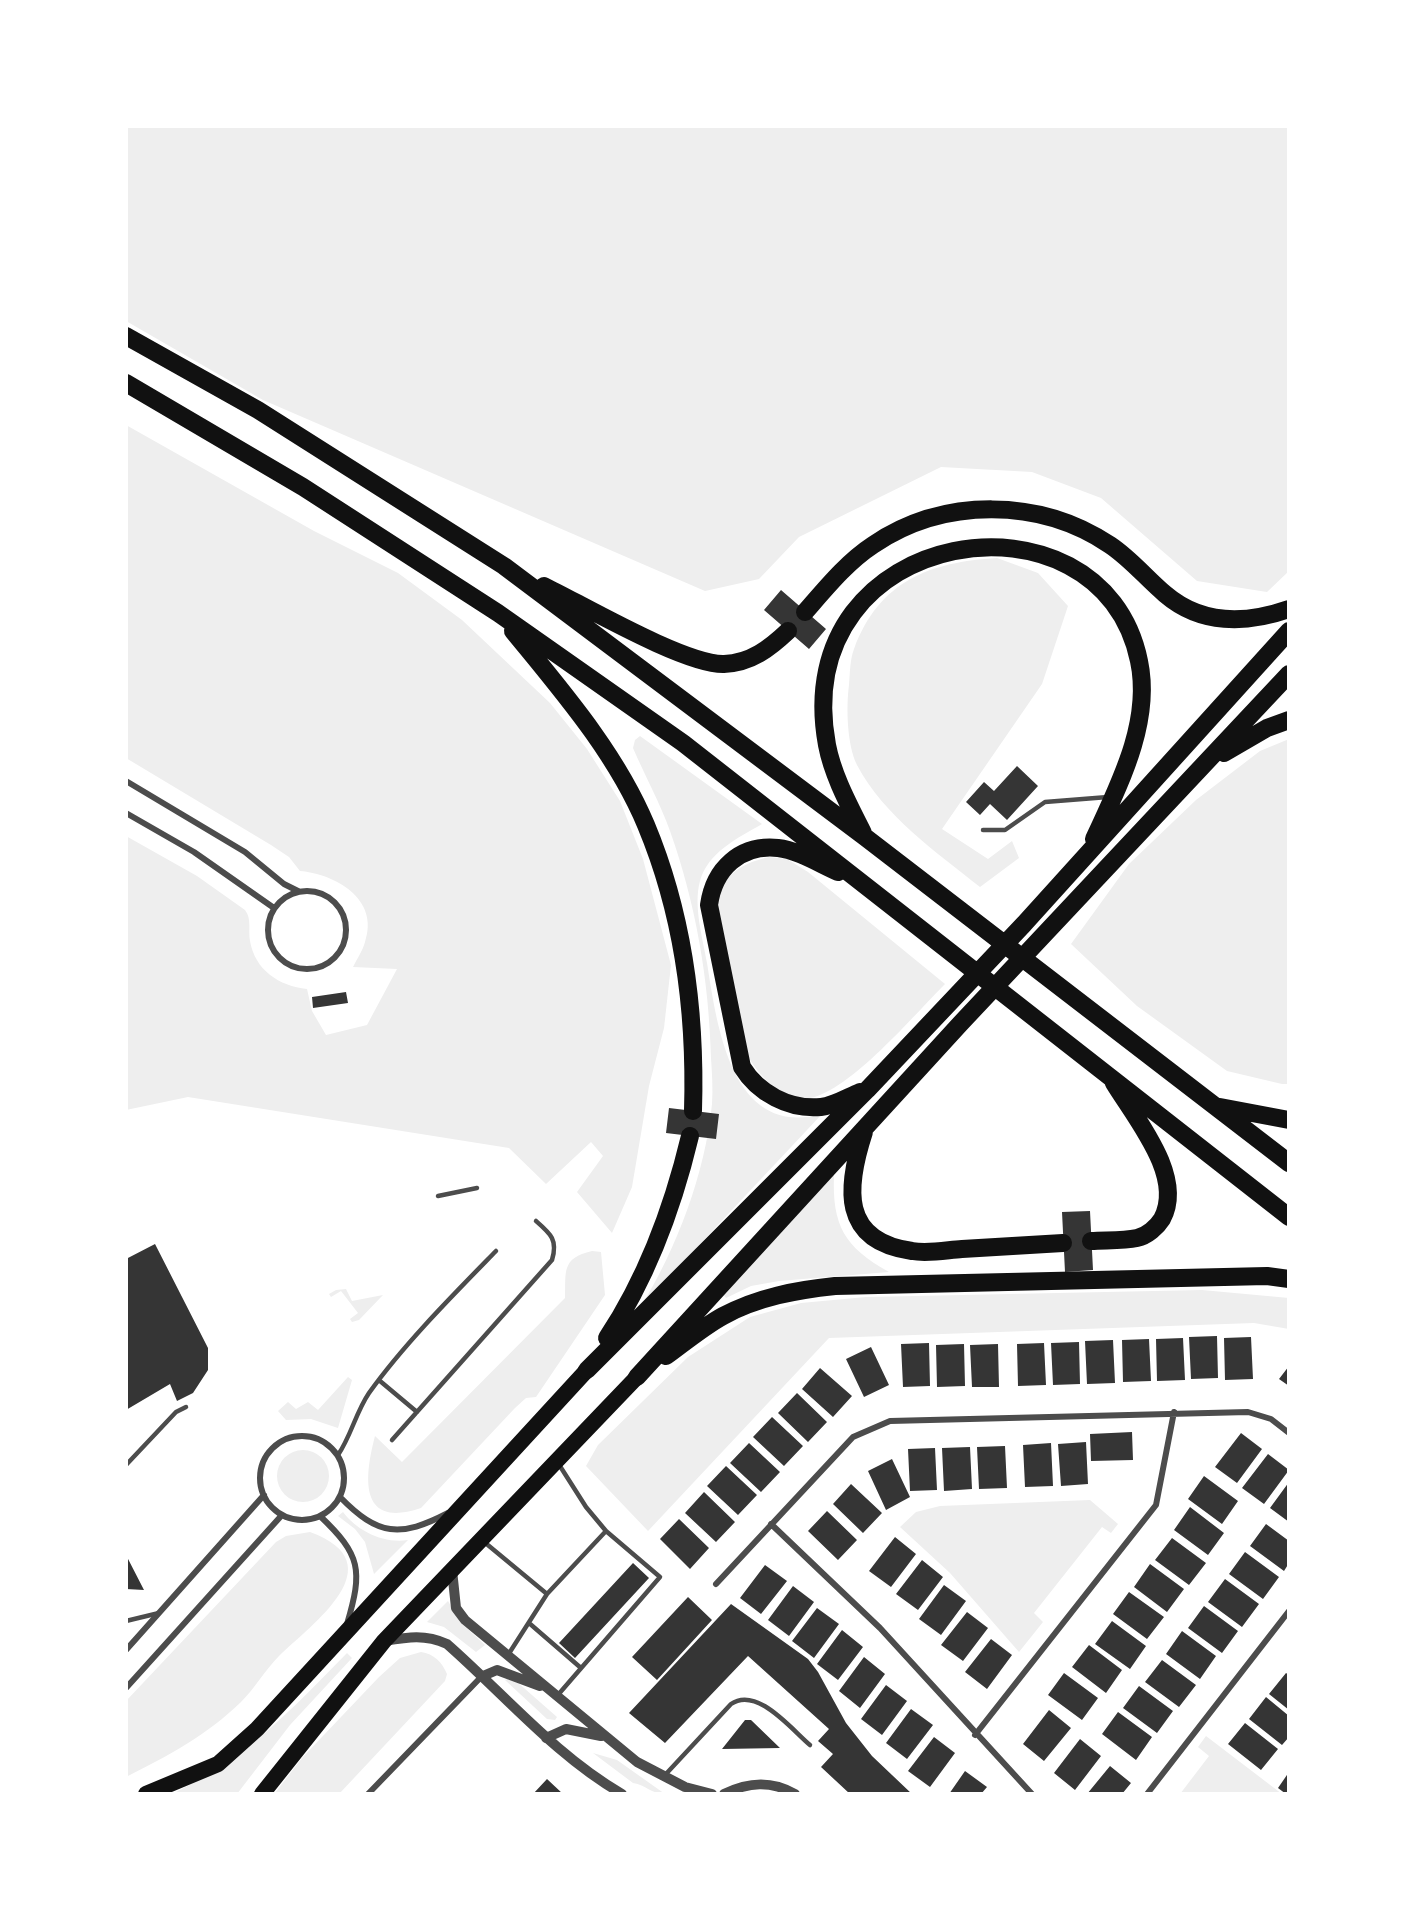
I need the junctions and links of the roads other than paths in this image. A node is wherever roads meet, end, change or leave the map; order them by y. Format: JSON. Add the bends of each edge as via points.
{"nodes":[{"id":1,"x":126,"y":336,"type":"edge"},
{"id":2,"x":126,"y":383,"type":"edge"},
{"id":3,"x":504,"y":566,"type":"junction"},
{"id":4,"x":1289,"y":609,"type":"edge"},
{"id":5,"x":805,"y":612,"type":"dead end"},
{"id":6,"x":498,"y":613,"type":"junction"},
{"id":7,"x":788,"y":631,"type":"dead end"},
{"id":8,"x":1289,"y":631,"type":"edge"},
{"id":9,"x":1289,"y":674,"type":"edge"},
{"id":10,"x":1289,"y":720,"type":"edge"},
{"id":11,"x":1198,"y":771,"type":"junction"},
{"id":12,"x":126,"y":781,"type":"edge"},
{"id":13,"x":1113,"y":796,"type":"junction"},
{"id":14,"x":126,"y":813,"type":"edge"},
{"id":15,"x":983,"y":830,"type":"dead end"},
{"id":16,"x":865,"y":837,"type":"junction"},
{"id":17,"x":1087,"y":854,"type":"junction"},
{"id":18,"x":862,"y":882,"type":"junction"},
{"id":19,"x":298,"y":891,"type":"junction"},
{"id":20,"x":274,"y":908,"type":"junction"},
{"id":21,"x":1109,"y":1074,"type":"junction"},
{"id":22,"x":867,"y":1090,"type":"junction"},
{"id":23,"x":1213,"y":1105,"type":"junction"},
{"id":24,"x":693,"y":1111,"type":"dead end"},
{"id":25,"x":1289,"y":1120,"type":"edge"},
{"id":26,"x":865,"y":1128,"type":"junction"},
{"id":27,"x":690,"y":1136,"type":"dead end"},
{"id":28,"x":1289,"y":1163,"type":"edge"},
{"id":29,"x":477,"y":1188,"type":"dead end"},
{"id":30,"x":438,"y":1197,"type":"dead end"},
{"id":31,"x":1289,"y":1217,"type":"edge"},
{"id":32,"x":536,"y":1221,"type":"dead end"},
{"id":33,"x":1091,"y":1241,"type":"dead end"},
{"id":34,"x":1063,"y":1243,"type":"dead end"},
{"id":35,"x":496,"y":1251,"type":"dead end"},
{"id":36,"x":1289,"y":1279,"type":"edge"},
{"id":37,"x":587,"y":1370,"type":"junction"},
{"id":38,"x":637,"y":1377,"type":"junction"},
{"id":39,"x":380,"y":1381,"type":"junction"},
{"id":40,"x":186,"y":1407,"type":"dead end"},
{"id":41,"x":1174,"y":1412,"type":"junction"},
{"id":42,"x":417,"y":1413,"type":"junction"},
{"id":43,"x":1289,"y":1433,"type":"edge"},
{"id":44,"x":392,"y":1440,"type":"dead end"},
{"id":45,"x":338,"y":1455,"type":"junction"},
{"id":46,"x":556,"y":1461,"type":"junction"},
{"id":47,"x":126,"y":1465,"type":"edge"},
{"id":48,"x":264,"y":1495,"type":"junction"},
{"id":49,"x":340,"y":1497,"type":"junction"},
{"id":50,"x":462,"y":1506,"type":"junction"},
{"id":51,"x":282,"y":1515,"type":"junction"},
{"id":52,"x":320,"y":1516,"type":"junction"},
{"id":53,"x":771,"y":1524,"type":"junction"},
{"id":54,"x":606,"y":1531,"type":"junction"},
{"id":55,"x":481,"y":1540,"type":"junction"},
{"id":56,"x":452,"y":1570,"type":"junction"},
{"id":57,"x":716,"y":1584,"type":"dead end"},
{"id":58,"x":547,"y":1594,"type":"junction"},
{"id":59,"x":1289,"y":1611,"type":"edge"},
{"id":60,"x":159,"y":1613,"type":"junction"},
{"id":61,"x":126,"y":1621,"type":"edge"},
{"id":62,"x":529,"y":1623,"type":"junction"},
{"id":63,"x":343,"y":1635,"type":"junction"},
{"id":64,"x":384,"y":1641,"type":"junction"},
{"id":65,"x":126,"y":1650,"type":"edge"},
{"id":66,"x":508,"y":1655,"type":"junction"},
{"id":67,"x":581,"y":1668,"type":"junction"},
{"id":68,"x":483,"y":1676,"type":"junction"},
{"id":69,"x":126,"y":1688,"type":"edge"},
{"id":70,"x":553,"y":1693,"type":"junction"},
{"id":71,"x":975,"y":1735,"type":"junction"},
{"id":72,"x":546,"y":1738,"type":"junction"},
{"id":73,"x":607,"y":1738,"type":"junction"},
{"id":74,"x":810,"y":1745,"type":"dead end"},
{"id":75,"x":218,"y":1764,"type":"junction"},
{"id":76,"x":663,"y":1778,"type":"junction"},
{"id":77,"x":146,"y":1794,"type":"edge"},
{"id":78,"x":159,"y":1794,"type":"edge"},
{"id":79,"x":262,"y":1794,"type":"edge"},
{"id":80,"x":368,"y":1794,"type":"edge"},
{"id":81,"x":620,"y":1794,"type":"edge"},
{"id":82,"x":712,"y":1794,"type":"edge"},
{"id":83,"x":724,"y":1794,"type":"edge"},
{"id":84,"x":795,"y":1794,"type":"edge"},
{"id":85,"x":1032,"y":1794,"type":"edge"},
{"id":86,"x":1147,"y":1794,"type":"edge"}],
"edges":[{"from":1,"to":3,"type":"highway","via":[[258,410]]},
{"from":2,"to":6,"type":"highway","via":[[303,487]]},
{"from":3,"to":7,"type":"highway","via":[[677,652],[708,662],[724,664],[752,657]]},
{"from":3,"to":16,"type":"highway"},
{"from":4,"to":5,"type":"highway","via":[[1234,620],[1197,614],[1165,594],[1129,558],[1089,532],[1046,515],[1002,509],[941,516],[907,525],[872,545]]},
{"from":6,"to":18,"type":"highway","via":[[683,743]]},
{"from":6,"to":24,"type":"highway","via":[[574,705],[646,824],[681,938],[694,1059]]},
{"from":8,"to":17,"type":"highway"},
{"from":9,"to":11,"type":"highway"},
{"from":10,"to":11,"type":"highway","via":[[1243,741]]},
{"from":11,"to":26,"type":"highway"},
{"from":12,"to":19,"type":"street","via":[[245,852]]},
{"from":13,"to":15,"type":"lane","via":[[1045,802],[1005,830]]},
{"from":13,"to":16,"type":"highway","via":[[1132,747],[1141,681],[1133,639],[1116,605],[1089,578],[1056,560],[1010,549],[967,549],[922,559],[880,583],[853,612],[833,651],[823,699],[827,747],[843,793]]},
{"from":13,"to":17,"type":"highway"},
{"from":14,"to":20,"type":"street","via":[[194,852]]},
{"from":16,"to":23,"type":"highway"},
{"from":17,"to":22,"type":"highway"},
{"from":18,"to":21,"type":"highway"},
{"from":18,"to":22,"type":"highway","via":[[780,848],[756,848],[738,855],[722,869],[711,890],[709,905],[742,1067],[751,1081],[779,1100],[804,1106],[823,1107]]},
{"from":19,"to":20,"type":"street"},
{"from":19,"to":20,"type":"street","via":[[323,894],[342,911],[346,936],[342,948],[329,962],[299,969],[277,956],[268,933]]},
{"from":21,"to":31,"type":"highway"},
{"from":21,"to":33,"type":"highway","via":[[1161,1160],[1169,1184],[1168,1207],[1158,1226],[1139,1238]]},
{"from":22,"to":37,"type":"highway"},
{"from":23,"to":25,"type":"highway"},
{"from":23,"to":28,"type":"highway"},
{"from":26,"to":34,"type":"highway","via":[[852,1170],[853,1208],[864,1231],[882,1244],[914,1252]]},
{"from":26,"to":38,"type":"highway"},
{"from":27,"to":37,"type":"highway","via":[[676,1193],[656,1244],[621,1318]]},
{"from":29,"to":30,"type":"lane"},
{"from":32,"to":42,"type":"lane","via":[[553,1235],[556,1248],[552,1260]]},
{"from":35,"to":39,"type":"lane"},
{"from":36,"to":38,"type":"highway","via":[[835,1286],[800,1290],[763,1299],[723,1316]]},
{"from":37,"to":50,"type":"highway"},
{"from":38,"to":46,"type":"highway"},
{"from":39,"to":42,"type":"lane"},
{"from":39,"to":45,"type":"lane","via":[[368,1395],[349,1440]]},
{"from":40,"to":47,"type":"lane","via":[[176,1412]]},
{"from":41,"to":43,"type":"street","via":[[1248,1412],[1271,1419]]},
{"from":41,"to":53,"type":"street","via":[[890,1421],[853,1437]]},
{"from":41,"to":71,"type":"street","via":[[1156,1505]]},
{"from":42,"to":44,"type":"lane"},
{"from":45,"to":48,"type":"street","via":[[316,1437],[302,1435],[275,1445],[260,1474]]},
{"from":45,"to":49,"type":"street","via":[[344,1483]]},
{"from":46,"to":54,"type":"lane"},
{"from":46,"to":55,"type":"highway"},
{"from":48,"to":51,"type":"street"},
{"from":48,"to":60,"type":"street"},
{"from":49,"to":50,"type":"street","via":[[357,1515],[389,1530],[415,1527]]},
{"from":49,"to":52,"type":"street"},
{"from":50,"to":63,"type":"highway"},
{"from":51,"to":52,"type":"street","via":[[294,1519]]},
{"from":51,"to":69,"type":"street"},
{"from":52,"to":63,"type":"street","via":[[343,1538],[354,1556],[353,1602]]},
{"from":53,"to":57,"type":"street"},
{"from":53,"to":71,"type":"street","via":[[880,1628]]},
{"from":54,"to":58,"type":"lane"},
{"from":54,"to":67,"type":"lane","via":[[660,1576]]},
{"from":55,"to":56,"type":"highway"},
{"from":55,"to":58,"type":"lane"},
{"from":56,"to":64,"type":"highway"},
{"from":56,"to":66,"type":"street","via":[[456,1608]]},
{"from":58,"to":62,"type":"lane"},
{"from":59,"to":86,"type":"street"},
{"from":60,"to":61,"type":"lane"},
{"from":60,"to":65,"type":"street"},
{"from":62,"to":66,"type":"lane"},
{"from":62,"to":67,"type":"lane"},
{"from":63,"to":75,"type":"highway"},
{"from":64,"to":68,"type":"street","via":[[413,1636],[433,1638],[447,1644]]},
{"from":64,"to":79,"type":"highway"},
{"from":66,"to":70,"type":"street"},
{"from":67,"to":70,"type":"lane"},
{"from":68,"to":70,"type":"street","via":[[497,1671]]},
{"from":68,"to":72,"type":"street"},
{"from":68,"to":80,"type":"street"},
{"from":70,"to":73,"type":"street"},
{"from":71,"to":85,"type":"street"},
{"from":72,"to":73,"type":"street","via":[[566,1729]]},
{"from":72,"to":81,"type":"street"},
{"from":73,"to":76,"type":"street"},
{"from":74,"to":76,"type":"lane","via":[[759,1701],[744,1697],[731,1704]]},
{"from":75,"to":77,"type":"highway"},
{"from":75,"to":78,"type":"highway"},
{"from":76,"to":82,"type":"street"},
{"from":83,"to":84,"type":"street","via":[[739,1786],[761,1783]]}]}
